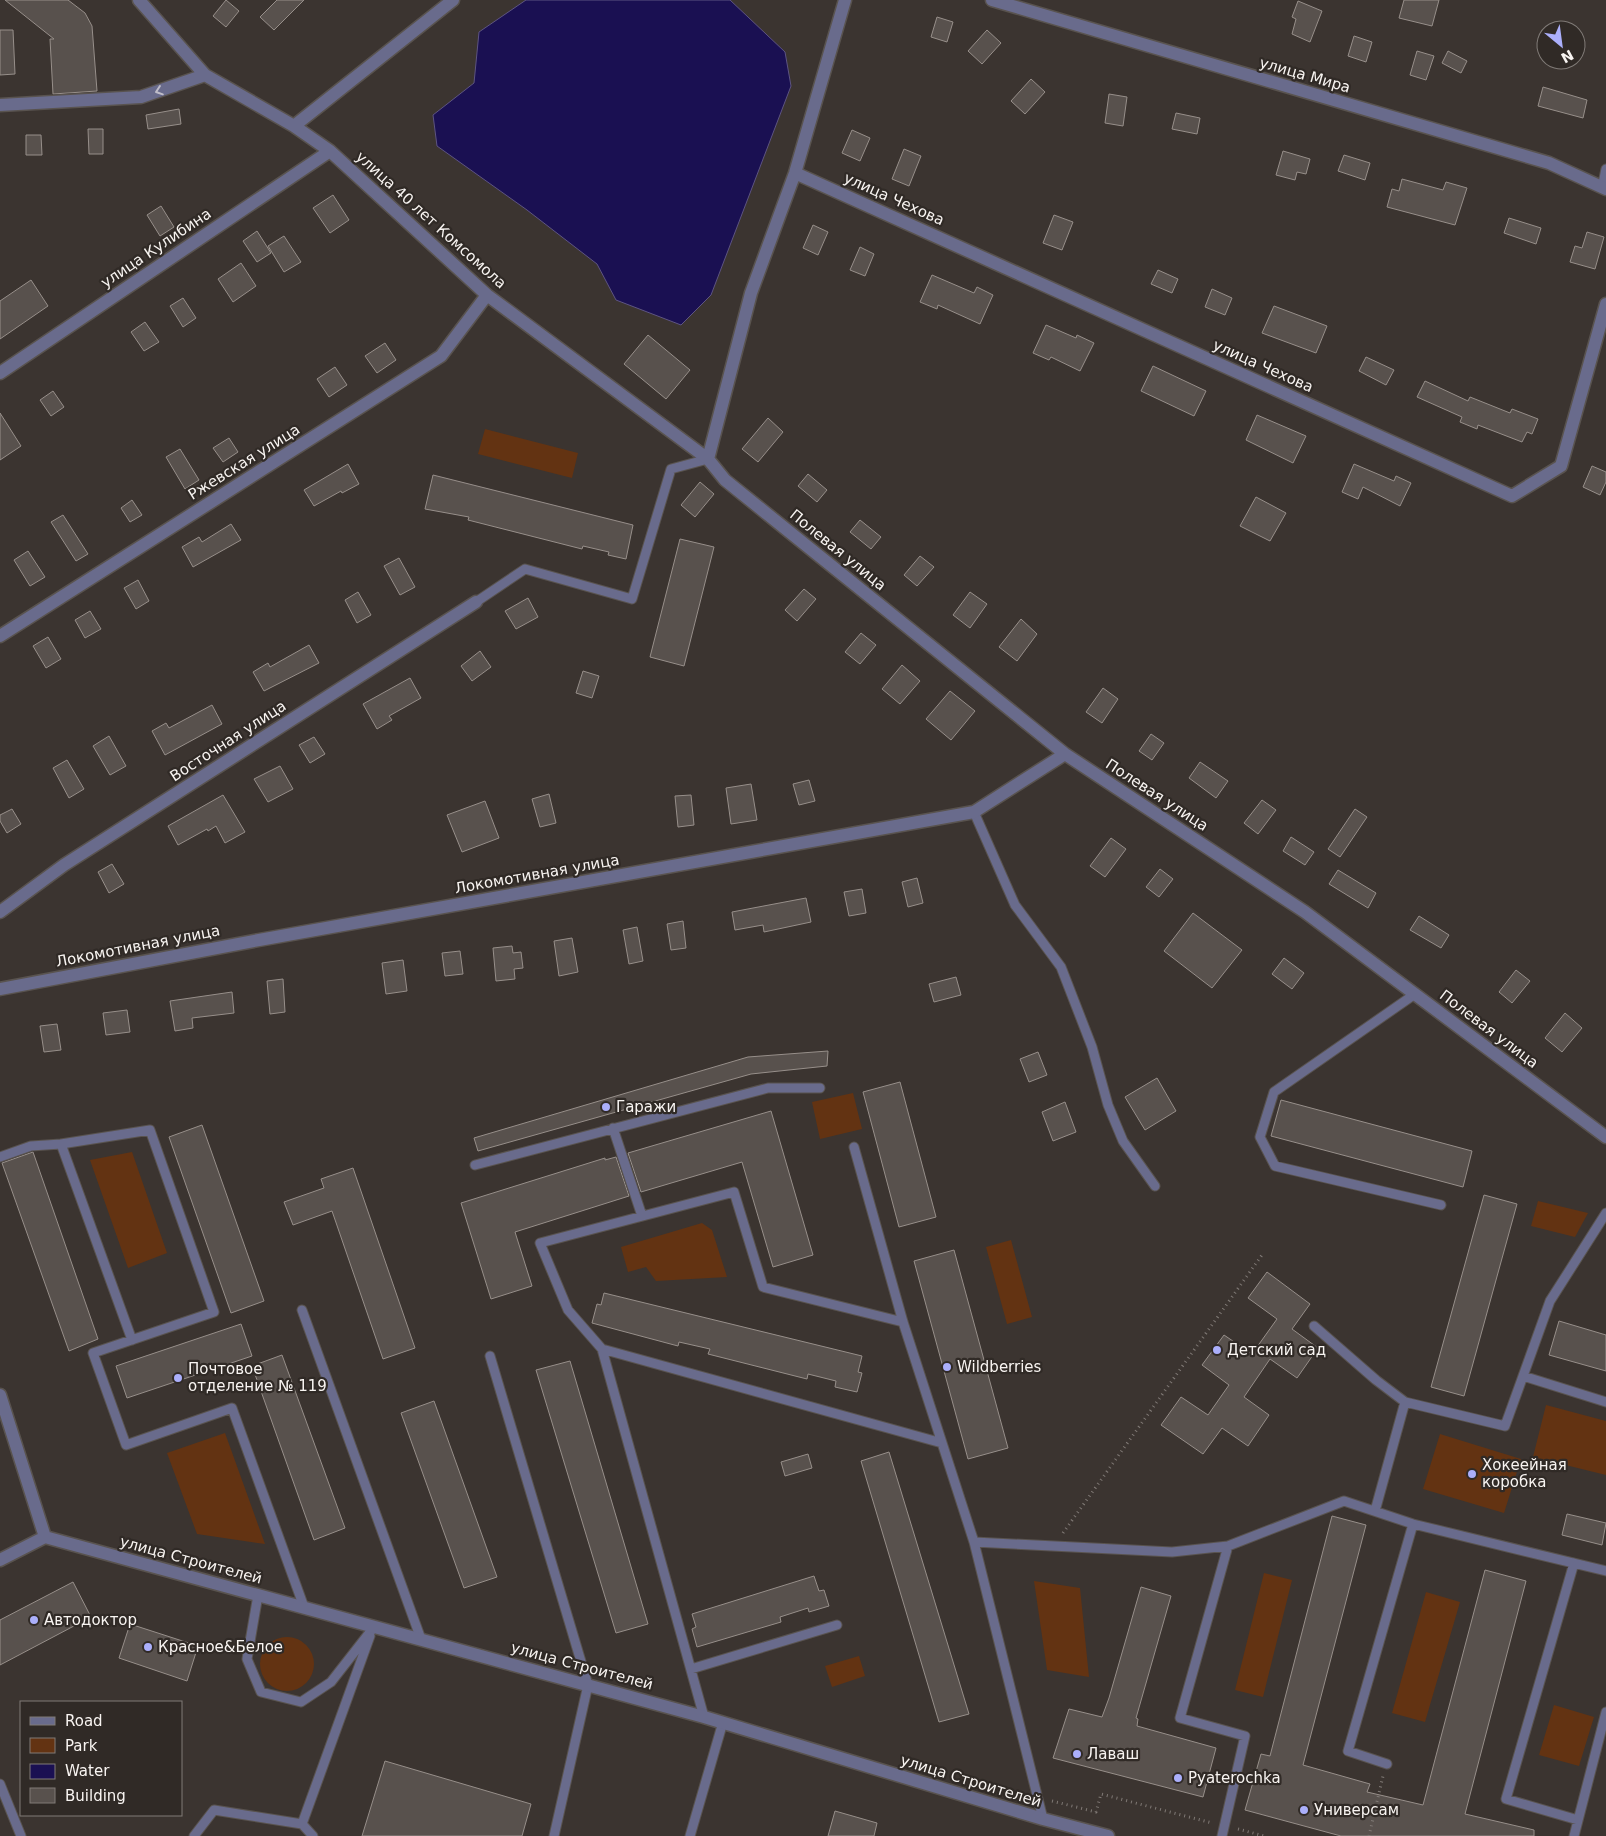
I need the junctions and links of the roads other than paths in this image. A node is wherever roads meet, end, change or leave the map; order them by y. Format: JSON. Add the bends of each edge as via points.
{"nodes":[{"id":1,"x":139,"y":0,"type":"edge"},
{"id":2,"x":453,"y":0,"type":"edge"},
{"id":3,"x":845,"y":0,"type":"edge"},
{"id":4,"x":992,"y":0,"type":"edge"},
{"id":5,"x":205,"y":75,"type":"junction"},
{"id":6,"x":0,"y":105,"type":"edge"},
{"id":7,"x":294,"y":126,"type":"junction"},
{"id":8,"x":330,"y":151,"type":"junction"},
{"id":9,"x":1606,"y":169,"type":"edge"},
{"id":10,"x":795,"y":173,"type":"junction"},
{"id":11,"x":1604,"y":188,"type":"edge"},
{"id":12,"x":488,"y":295,"type":"junction"},
{"id":13,"x":1606,"y":304,"type":"edge"},
{"id":14,"x":0,"y":373,"type":"edge"},
{"id":15,"x":708,"y":460,"type":"junction"},
{"id":16,"x":476,"y":602,"type":"joint"},
{"id":17,"x":0,"y":636,"type":"edge"},
{"id":18,"x":1065,"y":754,"type":"junction"},
{"id":19,"x":974,"y":812,"type":"junction"},
{"id":20,"x":0,"y":912,"type":"edge"},
{"id":21,"x":0,"y":989,"type":"edge"},
{"id":22,"x":1415,"y":994,"type":"junction"},
{"id":23,"x":820,"y":1088,"type":"dead end"},
{"id":24,"x":613,"y":1128,"type":"junction"},
{"id":25,"x":1606,"y":1136,"type":"edge"},
{"id":26,"x":61,"y":1144,"type":"junction"},
{"id":27,"x":854,"y":1147,"type":"dead end"},
{"id":28,"x":0,"y":1157,"type":"edge"},
{"id":29,"x":476,"y":1165,"type":"dead end"},
{"id":30,"x":1155,"y":1186,"type":"dead end"},
{"id":31,"x":1441,"y":1206,"type":"dead end"},
{"id":32,"x":1606,"y":1213,"type":"edge"},
{"id":33,"x":642,"y":1216,"type":"junction"},
{"id":34,"x":302,"y":1310,"type":"dead end"},
{"id":35,"x":903,"y":1322,"type":"junction"},
{"id":36,"x":1314,"y":1326,"type":"dead end"},
{"id":37,"x":132,"y":1340,"type":"junction"},
{"id":38,"x":602,"y":1349,"type":"junction"},
{"id":39,"x":490,"y":1356,"type":"dead end"},
{"id":40,"x":1523,"y":1376,"type":"junction"},
{"id":41,"x":0,"y":1395,"type":"edge"},
{"id":42,"x":1405,"y":1402,"type":"junction"},
{"id":43,"x":1606,"y":1402,"type":"edge"},
{"id":44,"x":942,"y":1443,"type":"junction"},
{"id":45,"x":1375,"y":1511,"type":"junction"},
{"id":46,"x":1413,"y":1524,"type":"junction"},
{"id":47,"x":45,"y":1537,"type":"junction"},
{"id":48,"x":974,"y":1542,"type":"junction"},
{"id":49,"x":1228,"y":1546,"type":"junction"},
{"id":50,"x":0,"y":1560,"type":"edge"},
{"id":51,"x":1574,"y":1563,"type":"junction"},
{"id":52,"x":1606,"y":1571,"type":"edge"},
{"id":53,"x":258,"y":1595,"type":"junction"},
{"id":54,"x":304,"y":1608,"type":"junction"},
{"id":55,"x":837,"y":1625,"type":"dead end"},
{"id":56,"x":374,"y":1626,"type":"junction"},
{"id":57,"x":421,"y":1639,"type":"junction"},
{"id":58,"x":691,"y":1669,"type":"junction"},
{"id":59,"x":588,"y":1685,"type":"junction"},
{"id":60,"x":1606,"y":1712,"type":"edge"},
{"id":61,"x":704,"y":1717,"type":"junction"},
{"id":62,"x":723,"y":1722,"type":"junction"},
{"id":63,"x":1386,"y":1764,"type":"road end"},
{"id":64,"x":0,"y":1784,"type":"edge"},
{"id":65,"x":1043,"y":1819,"type":"junction"},
{"id":66,"x":1578,"y":1820,"type":"junction"},
{"id":67,"x":302,"y":1824,"type":"junction"},
{"id":68,"x":21,"y":1836,"type":"edge"},
{"id":69,"x":194,"y":1836,"type":"edge"},
{"id":70,"x":313,"y":1836,"type":"edge"},
{"id":71,"x":554,"y":1836,"type":"edge"},
{"id":72,"x":690,"y":1836,"type":"edge"},
{"id":73,"x":1108,"y":1836,"type":"edge"},
{"id":74,"x":1222,"y":1836,"type":"edge"},
{"id":75,"x":1574,"y":1836,"type":"edge"}],
"edges":[{"from":1,"to":5,"type":"street","name":"улица 40 лет Комсомола"},
{"from":2,"to":7,"type":"street"},
{"from":3,"to":10,"type":"street"},
{"from":4,"to":11,"type":"street","name":"улица Мира","via":[[1549,163]]},
{"from":5,"to":6,"type":"street","one_way":true,"via":[[141,97]]},
{"from":5,"to":7,"type":"street","name":"улица 40 лет Комсомола"},
{"from":7,"to":8,"type":"street","name":"улица 40 лет Комсомола"},
{"from":8,"to":12,"type":"street","name":"улица 40 лет Комсомола"},
{"from":8,"to":14,"type":"street","name":"улица Кулибина"},
{"from":9,"to":11,"type":"lane"},
{"from":10,"to":13,"type":"street","name":"улица Чехова","via":[[1512,496],[1561,466]]},
{"from":10,"to":15,"type":"street","via":[[751,293]]},
{"from":12,"to":15,"type":"street","name":"улица 40 лет Комсомола"},
{"from":12,"to":17,"type":"street","name":"Ржевская улица","via":[[441,356]]},
{"from":15,"to":16,"type":"lane","via":[[671,469],[632,599],[525,569]]},
{"from":15,"to":18,"type":"street","name":"Полевая улица","via":[[725,480]]},
{"from":16,"to":20,"type":"street","name":"Восточная улица","via":[[64,865]]},
{"from":18,"to":19,"type":"street","name":"Локомотивная улица"},
{"from":18,"to":22,"type":"street","name":"Полевая улица","via":[[1305,912]]},
{"from":19,"to":21,"type":"street","name":"Локомотивная улица"},
{"from":19,"to":30,"type":"lane","via":[[1015,904],[1061,968],[1092,1046],[1108,1104],[1123,1141]]},
{"from":22,"to":25,"type":"street","name":"Полевая улица"},
{"from":22,"to":31,"type":"lane","via":[[1274,1092],[1260,1137],[1275,1166]]},
{"from":23,"to":24,"type":"lane","via":[[768,1088]]},
{"from":24,"to":29,"type":"lane"},
{"from":24,"to":33,"type":"lane"},
{"from":26,"to":28,"type":"lane","via":[[31,1146]]},
{"from":26,"to":37,"type":"lane"},
{"from":26,"to":37,"type":"lane","via":[[150,1130],[214,1312]]},
{"from":27,"to":35,"type":"lane"},
{"from":32,"to":40,"type":"lane","via":[[1550,1301]]},
{"from":33,"to":35,"type":"lane","via":[[734,1192],[763,1287]]},
{"from":33,"to":38,"type":"lane","via":[[540,1243],[568,1310]]},
{"from":34,"to":57,"type":"lane"},
{"from":35,"to":44,"type":"lane"},
{"from":36,"to":42,"type":"lane"},
{"from":37,"to":54,"type":"lane","via":[[93,1353],[126,1445],[232,1408]]},
{"from":38,"to":44,"type":"lane"},
{"from":38,"to":58,"type":"lane"},
{"from":39,"to":59,"type":"lane"},
{"from":40,"to":42,"type":"lane","via":[[1505,1426]]},
{"from":40,"to":43,"type":"lane"},
{"from":41,"to":47,"type":"street"},
{"from":42,"to":45,"type":"lane"},
{"from":44,"to":48,"type":"lane"},
{"from":45,"to":46,"type":"lane"},
{"from":45,"to":49,"type":"lane","via":[[1344,1501]]},
{"from":46,"to":51,"type":"lane"},
{"from":46,"to":63,"type":"lane","via":[[1348,1751]]},
{"from":47,"to":50,"type":"street"},
{"from":47,"to":53,"type":"street","name":"улица Строителей"},
{"from":48,"to":49,"type":"lane","via":[[1172,1552]]},
{"from":48,"to":65,"type":"lane"},
{"from":49,"to":74,"type":"lane","via":[[1180,1718],[1245,1736]]},
{"from":51,"to":52,"type":"lane"},
{"from":51,"to":66,"type":"lane","via":[[1506,1799]]},
{"from":53,"to":54,"type":"street","name":"улица Строителей"},
{"from":53,"to":56,"type":"lane","via":[[246,1659],[261,1692],[301,1702],[331,1682]]},
{"from":54,"to":56,"type":"street","name":"улица Строителей"},
{"from":55,"to":58,"type":"lane"},
{"from":56,"to":57,"type":"street","name":"улица Строителей"},
{"from":56,"to":67,"type":"lane"},
{"from":57,"to":59,"type":"street","name":"улица Строителей"},
{"from":58,"to":61,"type":"lane"},
{"from":59,"to":61,"type":"street","name":"улица Строителей"},
{"from":59,"to":71,"type":"lane"},
{"from":60,"to":66,"type":"lane"},
{"from":61,"to":62,"type":"street","name":"улица Строителей"},
{"from":62,"to":65,"type":"street","name":"улица Строителей"},
{"from":62,"to":72,"type":"lane"},
{"from":64,"to":68,"type":"lane"},
{"from":65,"to":73,"type":"street","name":"улица Строителей"},
{"from":66,"to":75,"type":"lane"},
{"from":67,"to":69,"type":"lane","via":[[214,1810]]},
{"from":67,"to":70,"type":"lane"}]}
